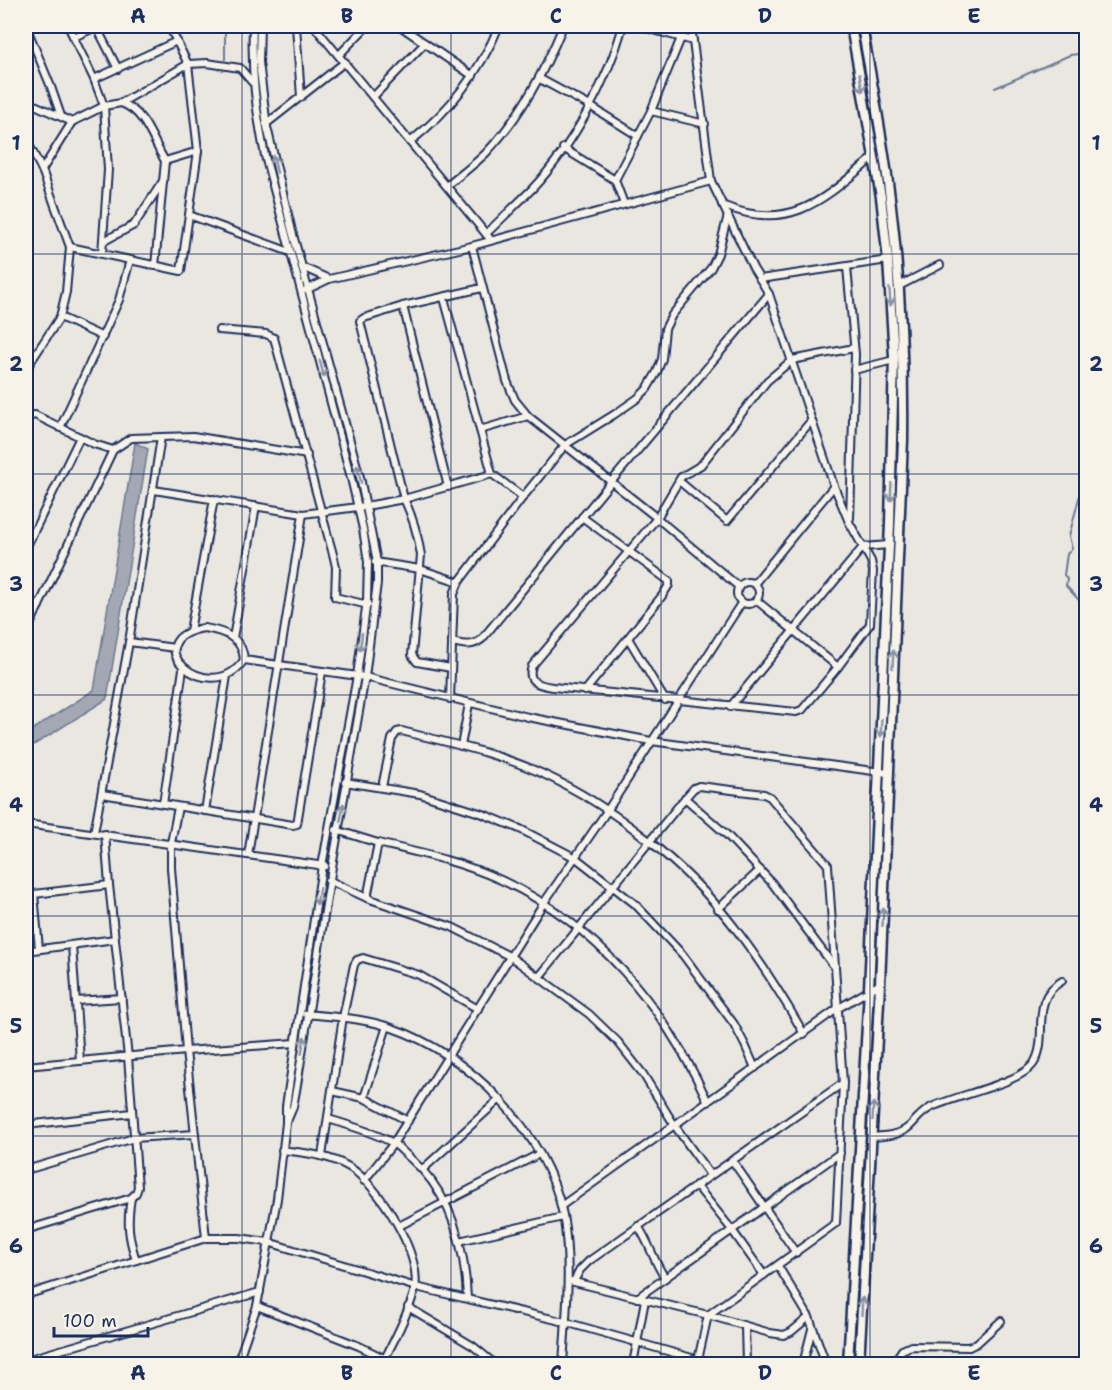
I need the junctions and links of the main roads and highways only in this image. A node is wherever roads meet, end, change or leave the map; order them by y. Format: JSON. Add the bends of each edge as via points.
{"nodes":[{"id":1,"x":851,"y":26,"type":"edge"},
{"id":2,"x":862,"y":26,"type":"edge"},
{"id":3,"x":883,"y":772,"type":"junction"},
{"id":4,"x":848,"y":1365,"type":"edge"},
{"id":5,"x":858,"y":1365,"type":"edge"}],
"edges":[{"from":1,"to":3,"type":"main road","one_way":true,"via":[[888,260],[894,360]]},
{"from":3,"to":2,"type":"main road","one_way":true,"via":[[904,374],[890,197]]},
{"from":3,"to":4,"type":"main road"},
{"from":5,"to":3,"type":"main road","one_way":true,"via":[[880,984]]}]}
